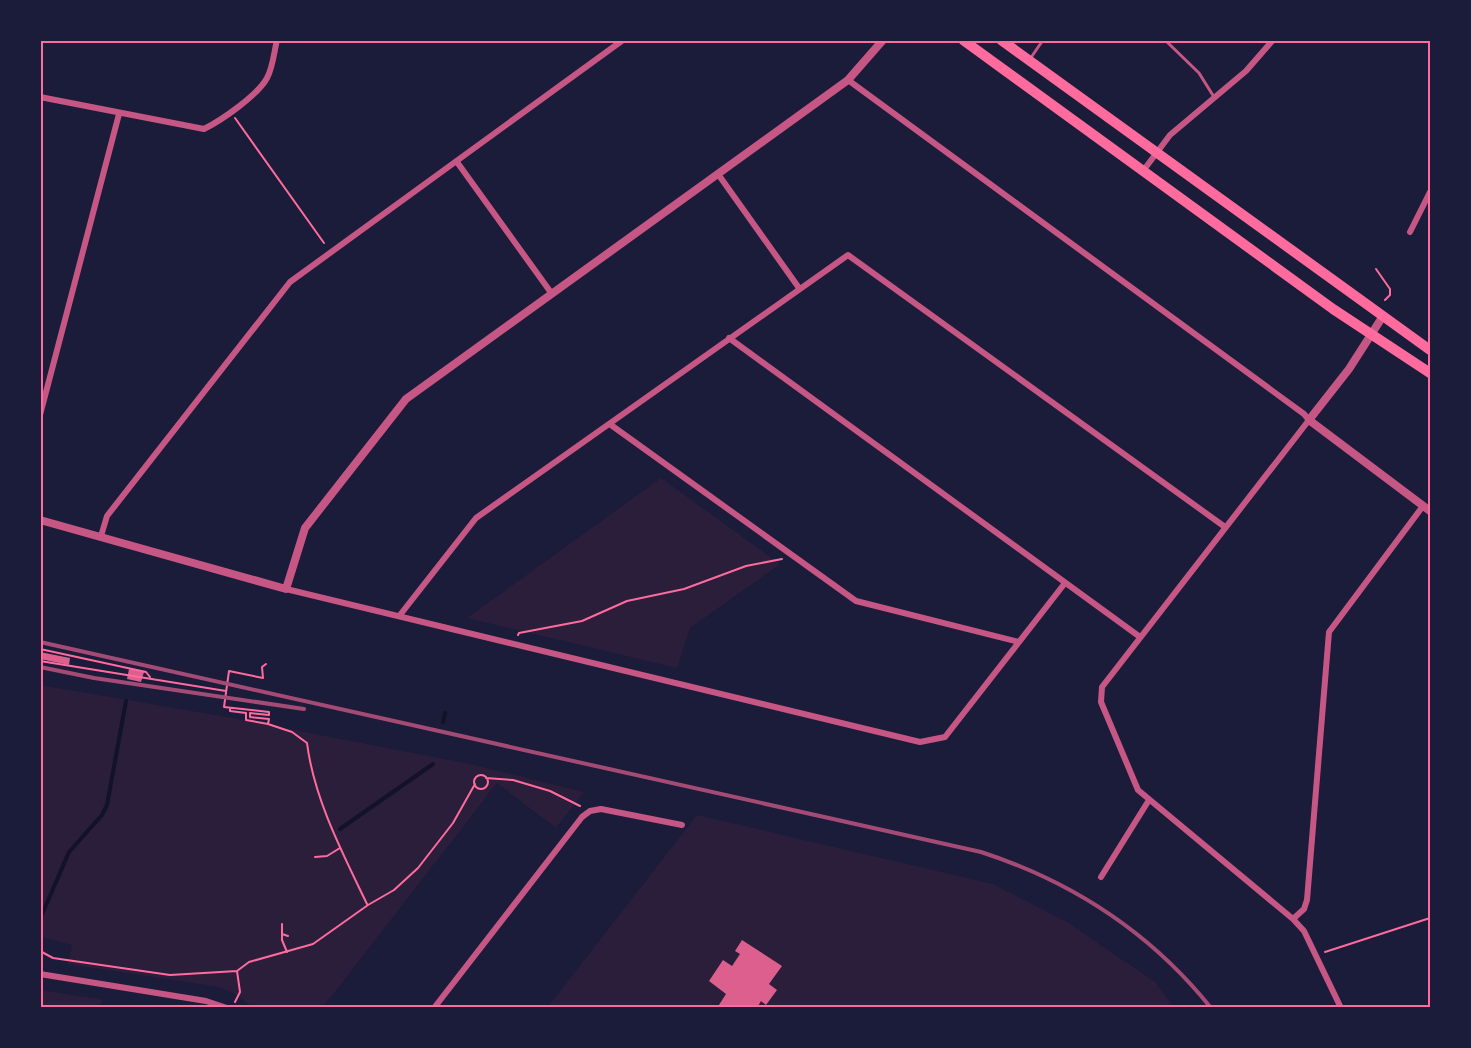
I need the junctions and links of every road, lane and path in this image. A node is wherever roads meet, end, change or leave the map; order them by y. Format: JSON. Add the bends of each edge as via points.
{"nodes":[{"id":1,"x":277,"y":40,"type":"edge"},
{"id":2,"x":622,"y":40,"type":"edge"},
{"id":3,"x":884,"y":40,"type":"edge"},
{"id":4,"x":963,"y":40,"type":"edge"},
{"id":5,"x":1001,"y":40,"type":"edge"},
{"id":6,"x":1043,"y":40,"type":"edge"},
{"id":7,"x":1165,"y":40,"type":"edge"},
{"id":8,"x":1273,"y":40,"type":"edge"},
{"id":9,"x":1029,"y":61,"type":"junction"},
{"id":10,"x":848,"y":80,"type":"junction"},
{"id":11,"x":40,"y":97,"type":"edge"},
{"id":12,"x":1214,"y":98,"type":"junction"},
{"id":13,"x":119,"y":114,"type":"junction"},
{"id":14,"x":234,"y":117,"type":"dead end"},
{"id":15,"x":1157,"y":153,"type":"junction"},
{"id":16,"x":457,"y":162,"type":"junction"},
{"id":17,"x":1143,"y":172,"type":"junction"},
{"id":18,"x":718,"y":174,"type":"junction"},
{"id":19,"x":1431,"y":192,"type":"edge"},
{"id":20,"x":1410,"y":232,"type":"dead end"},
{"id":21,"x":324,"y":243,"type":"dead end"},
{"id":22,"x":1376,"y":269,"type":"dead end"},
{"id":23,"x":799,"y":288,"type":"junction"},
{"id":24,"x":552,"y":294,"type":"junction"},
{"id":25,"x":1386,"y":300,"type":"dead end"},
{"id":26,"x":1383,"y":316,"type":"junction"},
{"id":27,"x":1371,"y":334,"type":"junction"},
{"id":28,"x":729,"y":338,"type":"junction"},
{"id":29,"x":1431,"y":350,"type":"edge"},
{"id":30,"x":1431,"y":373,"type":"edge"},
{"id":31,"x":40,"y":415,"type":"edge"},
{"id":32,"x":1309,"y":420,"type":"junction"},
{"id":33,"x":611,"y":425,"type":"junction"},
{"id":34,"x":1427,"y":509,"type":"edge"},
{"id":35,"x":40,"y":520,"type":"edge"},
{"id":36,"x":1225,"y":527,"type":"junction"},
{"id":37,"x":101,"y":536,"type":"junction"},
{"id":38,"x":790,"y":555,"type":"junction"},
{"id":39,"x":1065,"y":583,"type":"junction"},
{"id":40,"x":286,"y":589,"type":"junction"},
{"id":41,"x":400,"y":615,"type":"junction"},
{"id":42,"x":519,"y":635,"type":"dead end"},
{"id":43,"x":1140,"y":637,"type":"junction"},
{"id":44,"x":1020,"y":642,"type":"junction"},
{"id":45,"x":40,"y":649,"type":"edge"},
{"id":46,"x":40,"y":661,"type":"edge"},
{"id":47,"x":266,"y":664,"type":"dead end"},
{"id":48,"x":150,"y":676,"type":"junction"},
{"id":49,"x":226,"y":691,"type":"junction"},
{"id":50,"x":230,"y":708,"type":"junction"},
{"id":51,"x":268,"y":724,"type":"junction"},
{"id":52,"x":486,"y":778,"type":"junction"},
{"id":53,"x":475,"y":784,"type":"junction"},
{"id":54,"x":1149,"y":800,"type":"junction"},
{"id":55,"x":590,"y":811,"type":"junction"},
{"id":56,"x":682,"y":825,"type":"dead end"},
{"id":57,"x":340,"y":848,"type":"junction"},
{"id":58,"x":315,"y":857,"type":"dead end"},
{"id":59,"x":1101,"y":877,"type":"dead end"},
{"id":60,"x":368,"y":905,"type":"junction"},
{"id":61,"x":1431,"y":918,"type":"edge"},
{"id":62,"x":1293,"y":919,"type":"junction"},
{"id":63,"x":282,"y":924,"type":"dead end"},
{"id":64,"x":282,"y":934,"type":"junction"},
{"id":65,"x":288,"y":936,"type":"dead end"},
{"id":66,"x":40,"y":951,"type":"edge"},
{"id":67,"x":287,"y":952,"type":"junction"},
{"id":68,"x":1315,"y":955,"type":"junction"},
{"id":69,"x":237,"y":971,"type":"junction"},
{"id":70,"x":40,"y":974,"type":"edge"},
{"id":71,"x":235,"y":1002,"type":"dead end"},
{"id":72,"x":205,"y":1004,"type":"edge"},
{"id":73,"x":227,"y":1008,"type":"edge"},
{"id":74,"x":434,"y":1008,"type":"edge"},
{"id":75,"x":1341,"y":1008,"type":"edge"}],
"edges":[{"from":1,"to":13,"type":"street","via":[[264,85],[204,129]]},
{"from":2,"to":16,"type":"street"},
{"from":3,"to":10,"type":"street"},
{"from":4,"to":17,"type":"main road"},
{"from":5,"to":9,"type":"main road"},
{"from":6,"to":9,"type":"lane"},
{"from":7,"to":12,"type":"lane","via":[[1199,73]]},
{"from":8,"to":12,"type":"street","via":[[1246,71]]},
{"from":9,"to":15,"type":"main road"},
{"from":10,"to":18,"type":"street"},
{"from":10,"to":32,"type":"street"},
{"from":11,"to":13,"type":"street"},
{"from":12,"to":15,"type":"street","via":[[1185,120]]},
{"from":13,"to":31,"type":"street"},
{"from":14,"to":21,"type":"path"},
{"from":15,"to":17,"type":"street"},
{"from":15,"to":26,"type":"main road"},
{"from":16,"to":24,"type":"street"},
{"from":16,"to":37,"type":"street","via":[[290,282],[107,516]]},
{"from":17,"to":27,"type":"main road"},
{"from":18,"to":23,"type":"street"},
{"from":18,"to":24,"type":"street"},
{"from":19,"to":20,"type":"street"},
{"from":22,"to":25,"type":"path","via":[[1390,289]]},
{"from":23,"to":28,"type":"street"},
{"from":23,"to":36,"type":"street","via":[[848,255]]},
{"from":24,"to":40,"type":"street","via":[[406,399],[305,528]]},
{"from":26,"to":27,"type":"street"},
{"from":26,"to":29,"type":"main road"},
{"from":27,"to":30,"type":"main road"},
{"from":27,"to":32,"type":"street"},
{"from":28,"to":33,"type":"street"},
{"from":28,"to":39,"type":"street"},
{"from":32,"to":34,"type":"street"},
{"from":32,"to":36,"type":"street"},
{"from":33,"to":38,"type":"street"},
{"from":33,"to":41,"type":"street","via":[[476,518]]},
{"from":34,"to":62,"type":"street","via":[[1329,632],[1307,900]]},
{"from":35,"to":37,"type":"street"},
{"from":36,"to":43,"type":"street"},
{"from":37,"to":40,"type":"street"},
{"from":38,"to":42,"type":"path","via":[[684,589],[627,601],[582,621]]},
{"from":38,"to":44,"type":"street","via":[[856,601]]},
{"from":39,"to":43,"type":"street"},
{"from":39,"to":44,"type":"street"},
{"from":40,"to":41,"type":"street"},
{"from":41,"to":44,"type":"street","via":[[920,742],[945,737]]},
{"from":43,"to":54,"type":"street","via":[[1102,687],[1101,702],[1132,781]]},
{"from":45,"to":48,"type":"path"},
{"from":46,"to":48,"type":"path"},
{"from":47,"to":49,"type":"path","via":[[262,667],[263,678],[229,671]]},
{"from":48,"to":49,"type":"path"},
{"from":49,"to":50,"type":"path","via":[[224,707]]},
{"from":50,"to":51,"type":"path","via":[[246,713],[246,720]]},
{"from":50,"to":51,"type":"path","via":[[269,712],[250,713],[250,717],[268,719]]},
{"from":51,"to":57,"type":"path","via":[[292,732],[307,743],[309,762]]},
{"from":52,"to":53,"type":"path","via":[[478,776]]},
{"from":52,"to":53,"type":"path","via":[[486,787]]},
{"from":52,"to":55,"type":"path","via":[[513,780],[550,791]]},
{"from":53,"to":60,"type":"path","via":[[453,823],[418,868],[394,890]]},
{"from":54,"to":59,"type":"street"},
{"from":54,"to":62,"type":"street"},
{"from":55,"to":56,"type":"street","via":[[601,809]]},
{"from":55,"to":74,"type":"street"},
{"from":57,"to":58,"type":"path","via":[[327,856]]},
{"from":57,"to":60,"type":"path"},
{"from":60,"to":67,"type":"path","via":[[313,944]]},
{"from":61,"to":68,"type":"path"},
{"from":62,"to":68,"type":"street","via":[[1304,931]]},
{"from":63,"to":64,"type":"path"},
{"from":64,"to":65,"type":"path"},
{"from":64,"to":67,"type":"path"},
{"from":66,"to":69,"type":"path","via":[[53,958],[171,975]]},
{"from":67,"to":69,"type":"path","via":[[249,962]]},
{"from":68,"to":75,"type":"street"},
{"from":69,"to":71,"type":"path","via":[[240,992]]},
{"from":70,"to":72,"type":"street"},
{"from":72,"to":73,"type":"street"}]}
